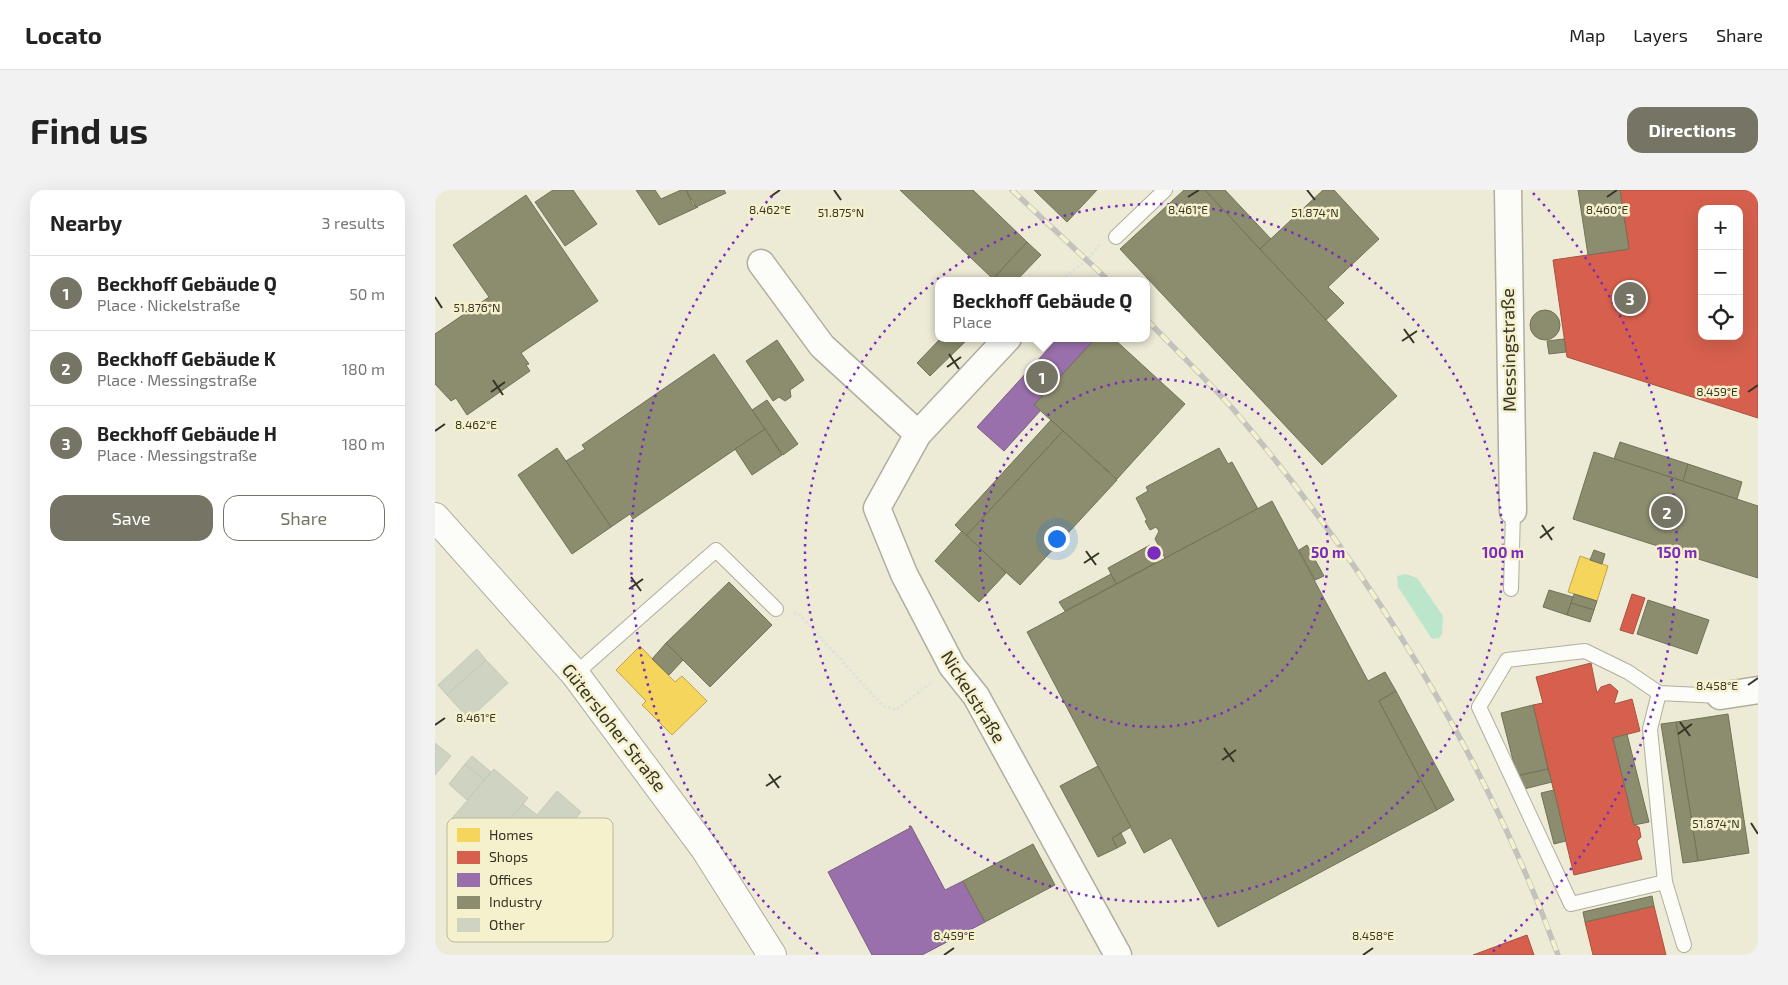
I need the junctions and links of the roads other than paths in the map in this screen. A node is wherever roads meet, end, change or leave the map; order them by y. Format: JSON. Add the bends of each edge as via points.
{"nodes":[{"id":1,"x":1165,"y":190,"type":"edge"},
{"id":2,"x":1508,"y":190,"type":"edge"},
{"id":3,"x":1115,"y":237,"type":"road end"},
{"id":4,"x":761,"y":263,"type":"dead end"},
{"id":5,"x":1004,"y":342,"type":"edge"},
{"id":6,"x":918,"y":434,"type":"junction"},
{"id":7,"x":1513,"y":511,"type":"joint"},
{"id":8,"x":435,"y":517,"type":"edge"},
{"id":9,"x":1511,"y":589,"type":"dead end"},
{"id":10,"x":776,"y":609,"type":"road end"},
{"id":11,"x":575,"y":674,"type":"junction"},
{"id":12,"x":1758,"y":690,"type":"edge"},
{"id":13,"x":1659,"y":693,"type":"junction"},
{"id":14,"x":1720,"y":696,"type":"joint"},
{"id":15,"x":1665,"y":882,"type":"junction"},
{"id":16,"x":1684,"y":945,"type":"dead end"},
{"id":17,"x":773,"y":955,"type":"edge"},
{"id":18,"x":1118,"y":955,"type":"edge"}],
"edges":[{"from":1,"to":3,"type":"lane"},
{"from":2,"to":7,"type":"street","name":"Messingstraße"},
{"from":4,"to":6,"type":"street","via":[[822,346]]},
{"from":5,"to":6,"type":"street","name":"Nickelstraße"},
{"from":6,"to":18,"type":"street","name":"Nickelstraße","via":[[877,508],[903,574],[951,666],[975,696]]},
{"from":7,"to":9,"type":"lane"},
{"from":8,"to":11,"type":"main road","name":"Gütersloher Straße"},
{"from":10,"to":11,"type":"lane","via":[[716,550]]},
{"from":11,"to":17,"type":"main road","name":"Gütersloher Straße","via":[[705,849]]},
{"from":12,"to":14,"type":"street"},
{"from":13,"to":14,"type":"lane"},
{"from":13,"to":15,"type":"lane","via":[[1650,729]]},
{"from":13,"to":15,"type":"lane","via":[[1628,672],[1585,651],[1507,660],[1479,707],[1571,904]]},
{"from":15,"to":16,"type":"lane"}]}
